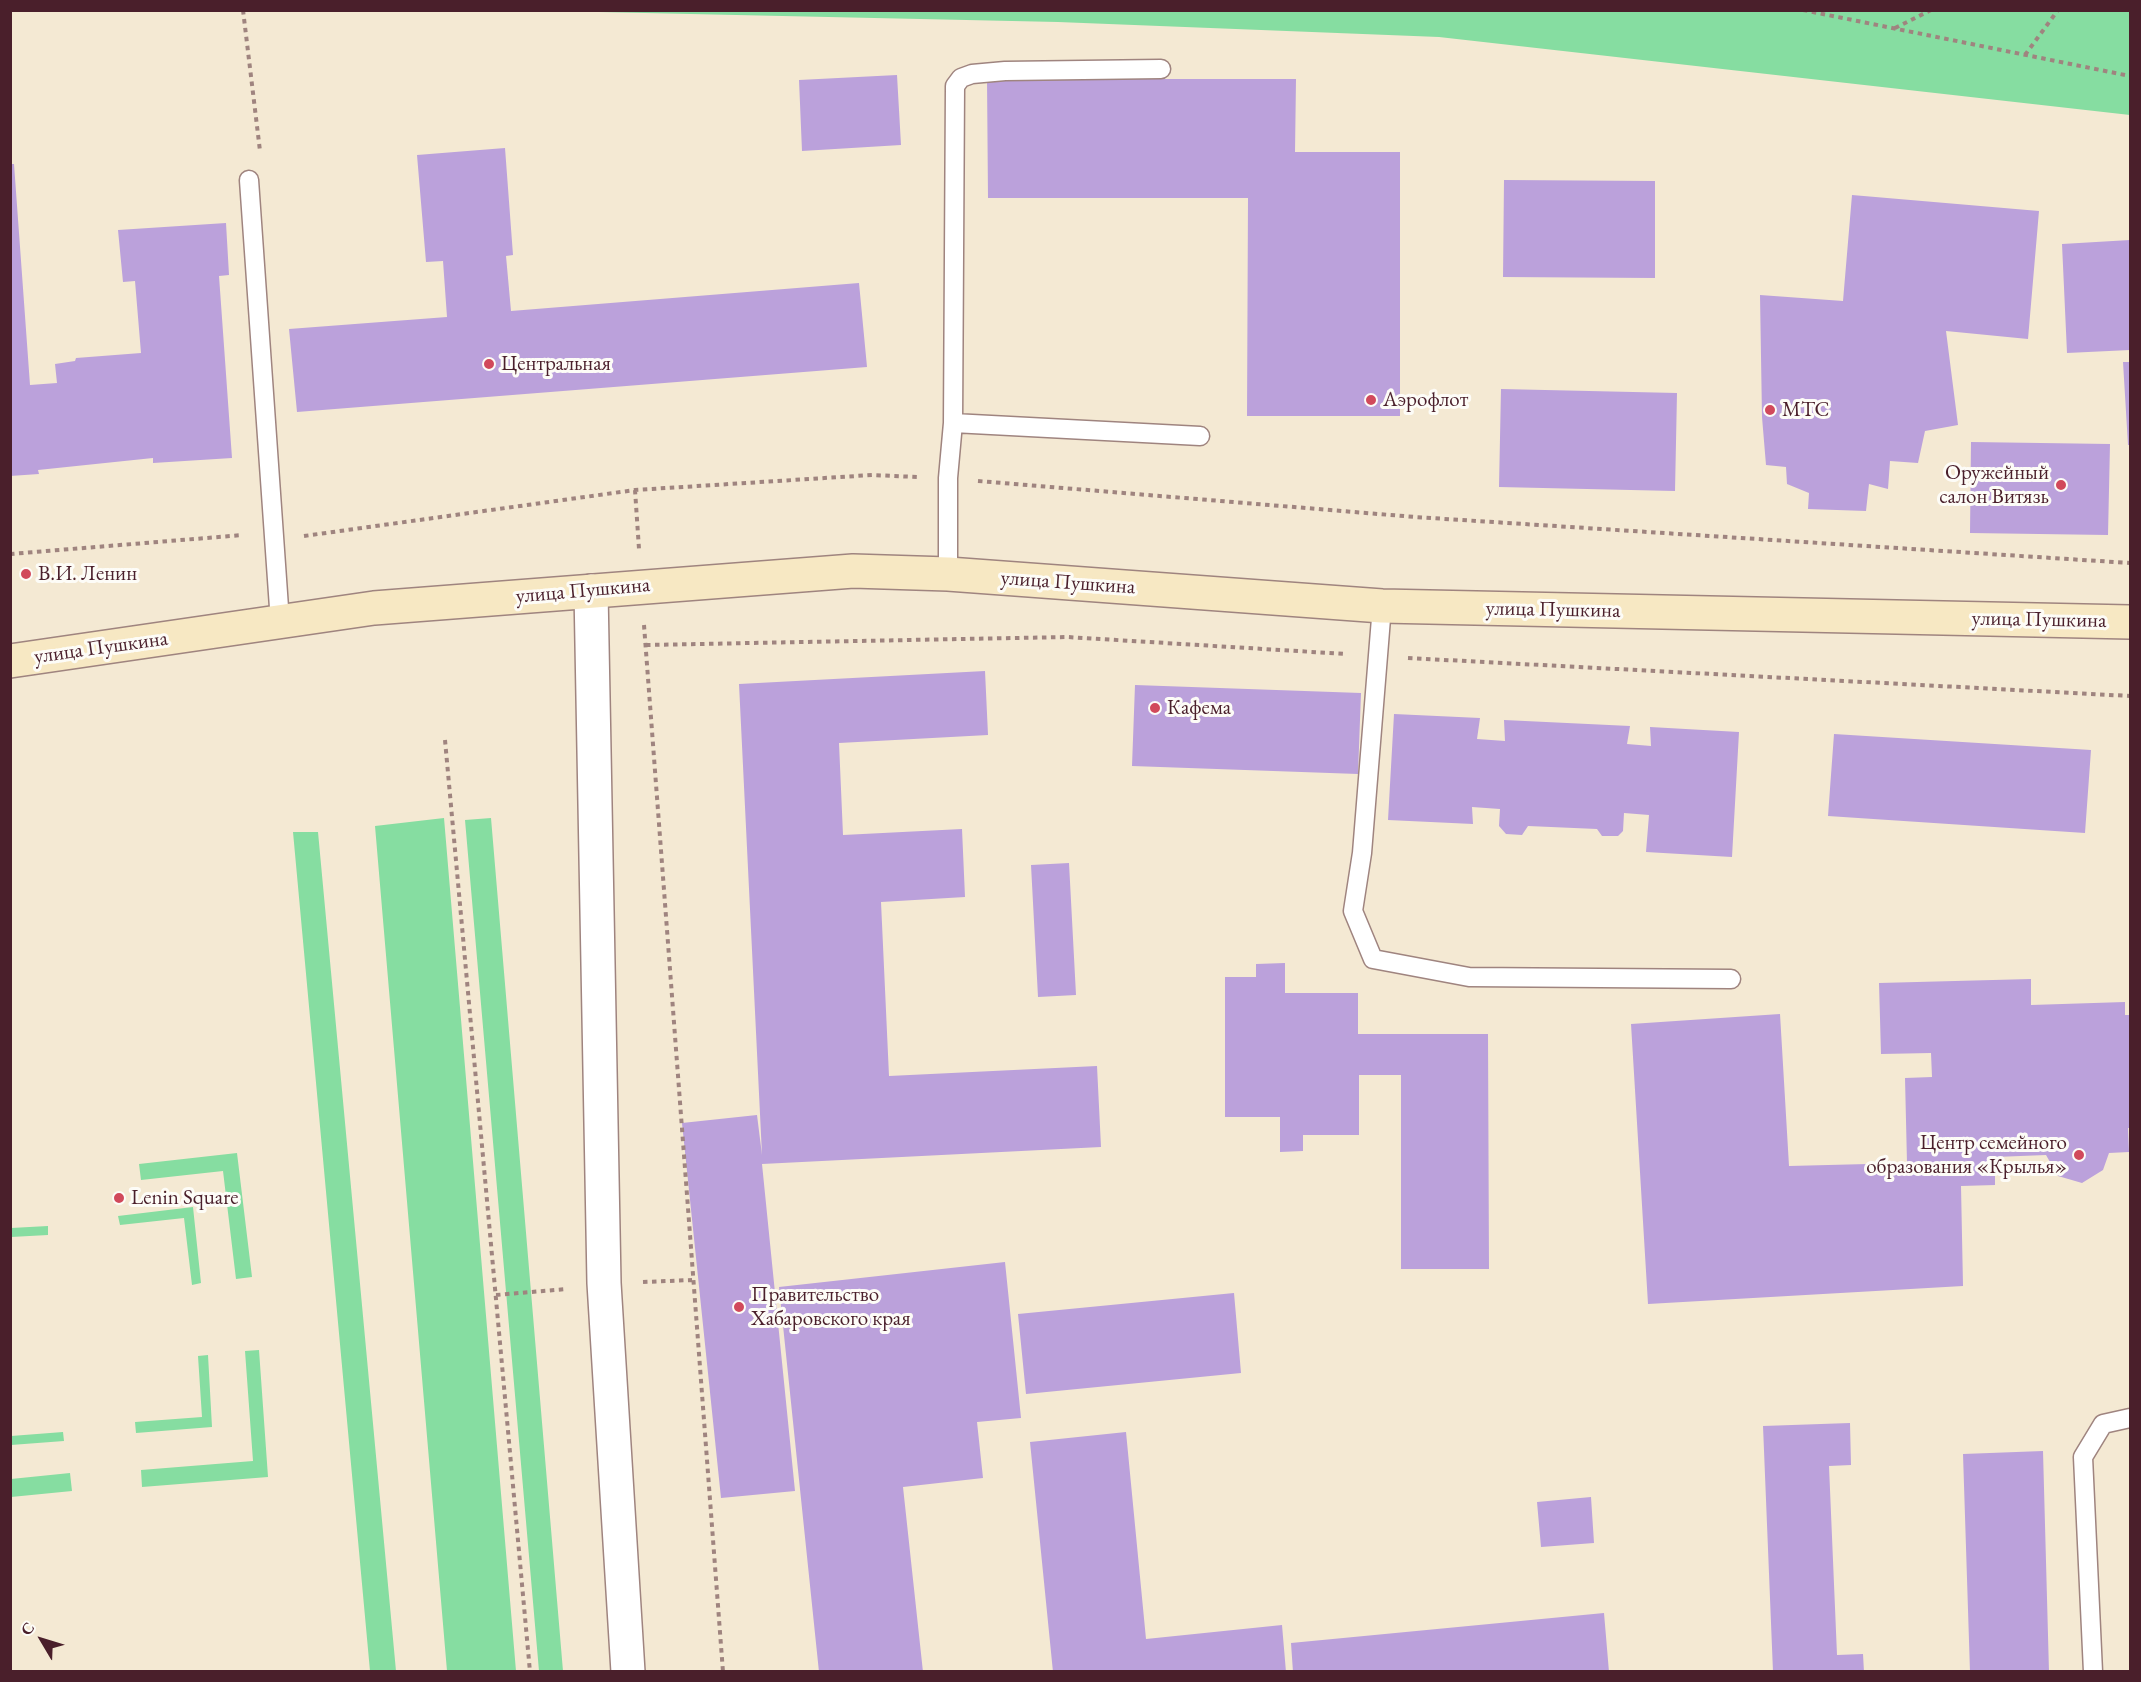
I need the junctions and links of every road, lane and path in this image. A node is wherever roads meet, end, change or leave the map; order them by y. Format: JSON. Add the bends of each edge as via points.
{"nodes":[{"id":1,"x":1803,"y":10,"type":"edge"},
{"id":2,"x":1931,"y":10,"type":"edge"},
{"id":3,"x":2058,"y":10,"type":"edge"},
{"id":4,"x":1894,"y":29,"type":"junction"},
{"id":5,"x":2025,"y":55,"type":"junction"},
{"id":6,"x":1161,"y":69,"type":"dead end"},
{"id":7,"x":2130,"y":76,"type":"edge"},
{"id":8,"x":249,"y":180,"type":"dead end"},
{"id":9,"x":953,"y":423,"type":"junction"},
{"id":10,"x":1200,"y":436,"type":"dead end"},
{"id":11,"x":948,"y":478,"type":"junction"},
{"id":12,"x":635,"y":490,"type":"junction"},
{"id":13,"x":274,"y":532,"type":"junction"},
{"id":14,"x":10,"y":554,"type":"edge"},
{"id":15,"x":2130,"y":563,"type":"edge"},
{"id":16,"x":948,"y":574,"type":"junction"},
{"id":17,"x":641,"y":586,"type":"junction"},
{"id":18,"x":591,"y":591,"type":"junction"},
{"id":19,"x":1382,"y":606,"type":"junction"},
{"id":20,"x":280,"y":622,"type":"junction"},
{"id":21,"x":2130,"y":622,"type":"edge"},
{"id":22,"x":10,"y":661,"type":"edge"},
{"id":23,"x":445,"y":740,"type":"dead end"},
{"id":24,"x":1731,"y":979,"type":"dead end"},
{"id":25,"x":2130,"y":1418,"type":"edge"},
{"id":26,"x":530,"y":1671,"type":"edge"},
{"id":27,"x":628,"y":1671,"type":"edge"},
{"id":28,"x":723,"y":1671,"type":"edge"},
{"id":29,"x":2093,"y":1671,"type":"edge"}],
"edges":[{"from":1,"to":4,"type":"path"},
{"from":2,"to":4,"type":"path"},
{"from":3,"to":5,"type":"path"},
{"from":4,"to":5,"type":"path"},
{"from":5,"to":7,"type":"path"},
{"from":6,"to":9,"type":"lane","via":[[994,72],[972,74],[961,78],[955,86]]},
{"from":8,"to":13,"type":"lane"},
{"from":9,"to":10,"type":"lane"},
{"from":9,"to":11,"type":"lane"},
{"from":11,"to":12,"type":"path","via":[[872,475]]},
{"from":11,"to":15,"type":"path","via":[[1415,517]]},
{"from":11,"to":16,"type":"lane"},
{"from":12,"to":13,"type":"path","via":[[305,536]]},
{"from":12,"to":17,"type":"path"},
{"from":13,"to":14,"type":"path"},
{"from":13,"to":20,"type":"lane"},
{"from":16,"to":17,"type":"street","name":"улица Пушкина","via":[[853,571]]},
{"from":16,"to":19,"type":"street","name":"улица Пушкина"},
{"from":17,"to":18,"type":"street","name":"улица Пушкина"},
{"from":17,"to":28,"type":"path"},
{"from":18,"to":20,"type":"street","name":"улица Пушкина","via":[[374,608]]},
{"from":18,"to":27,"type":"street","via":[[604,1283]]},
{"from":19,"to":21,"type":"street","name":"улица Пушкина"},
{"from":19,"to":24,"type":"lane","via":[[1362,853],[1353,910],[1373,959],[1469,977]]},
{"from":20,"to":22,"type":"street","name":"улица Пушкина"},
{"from":23,"to":26,"type":"path"},
{"from":25,"to":29,"type":"lane","via":[[2103,1424],[2084,1457]]}]}
